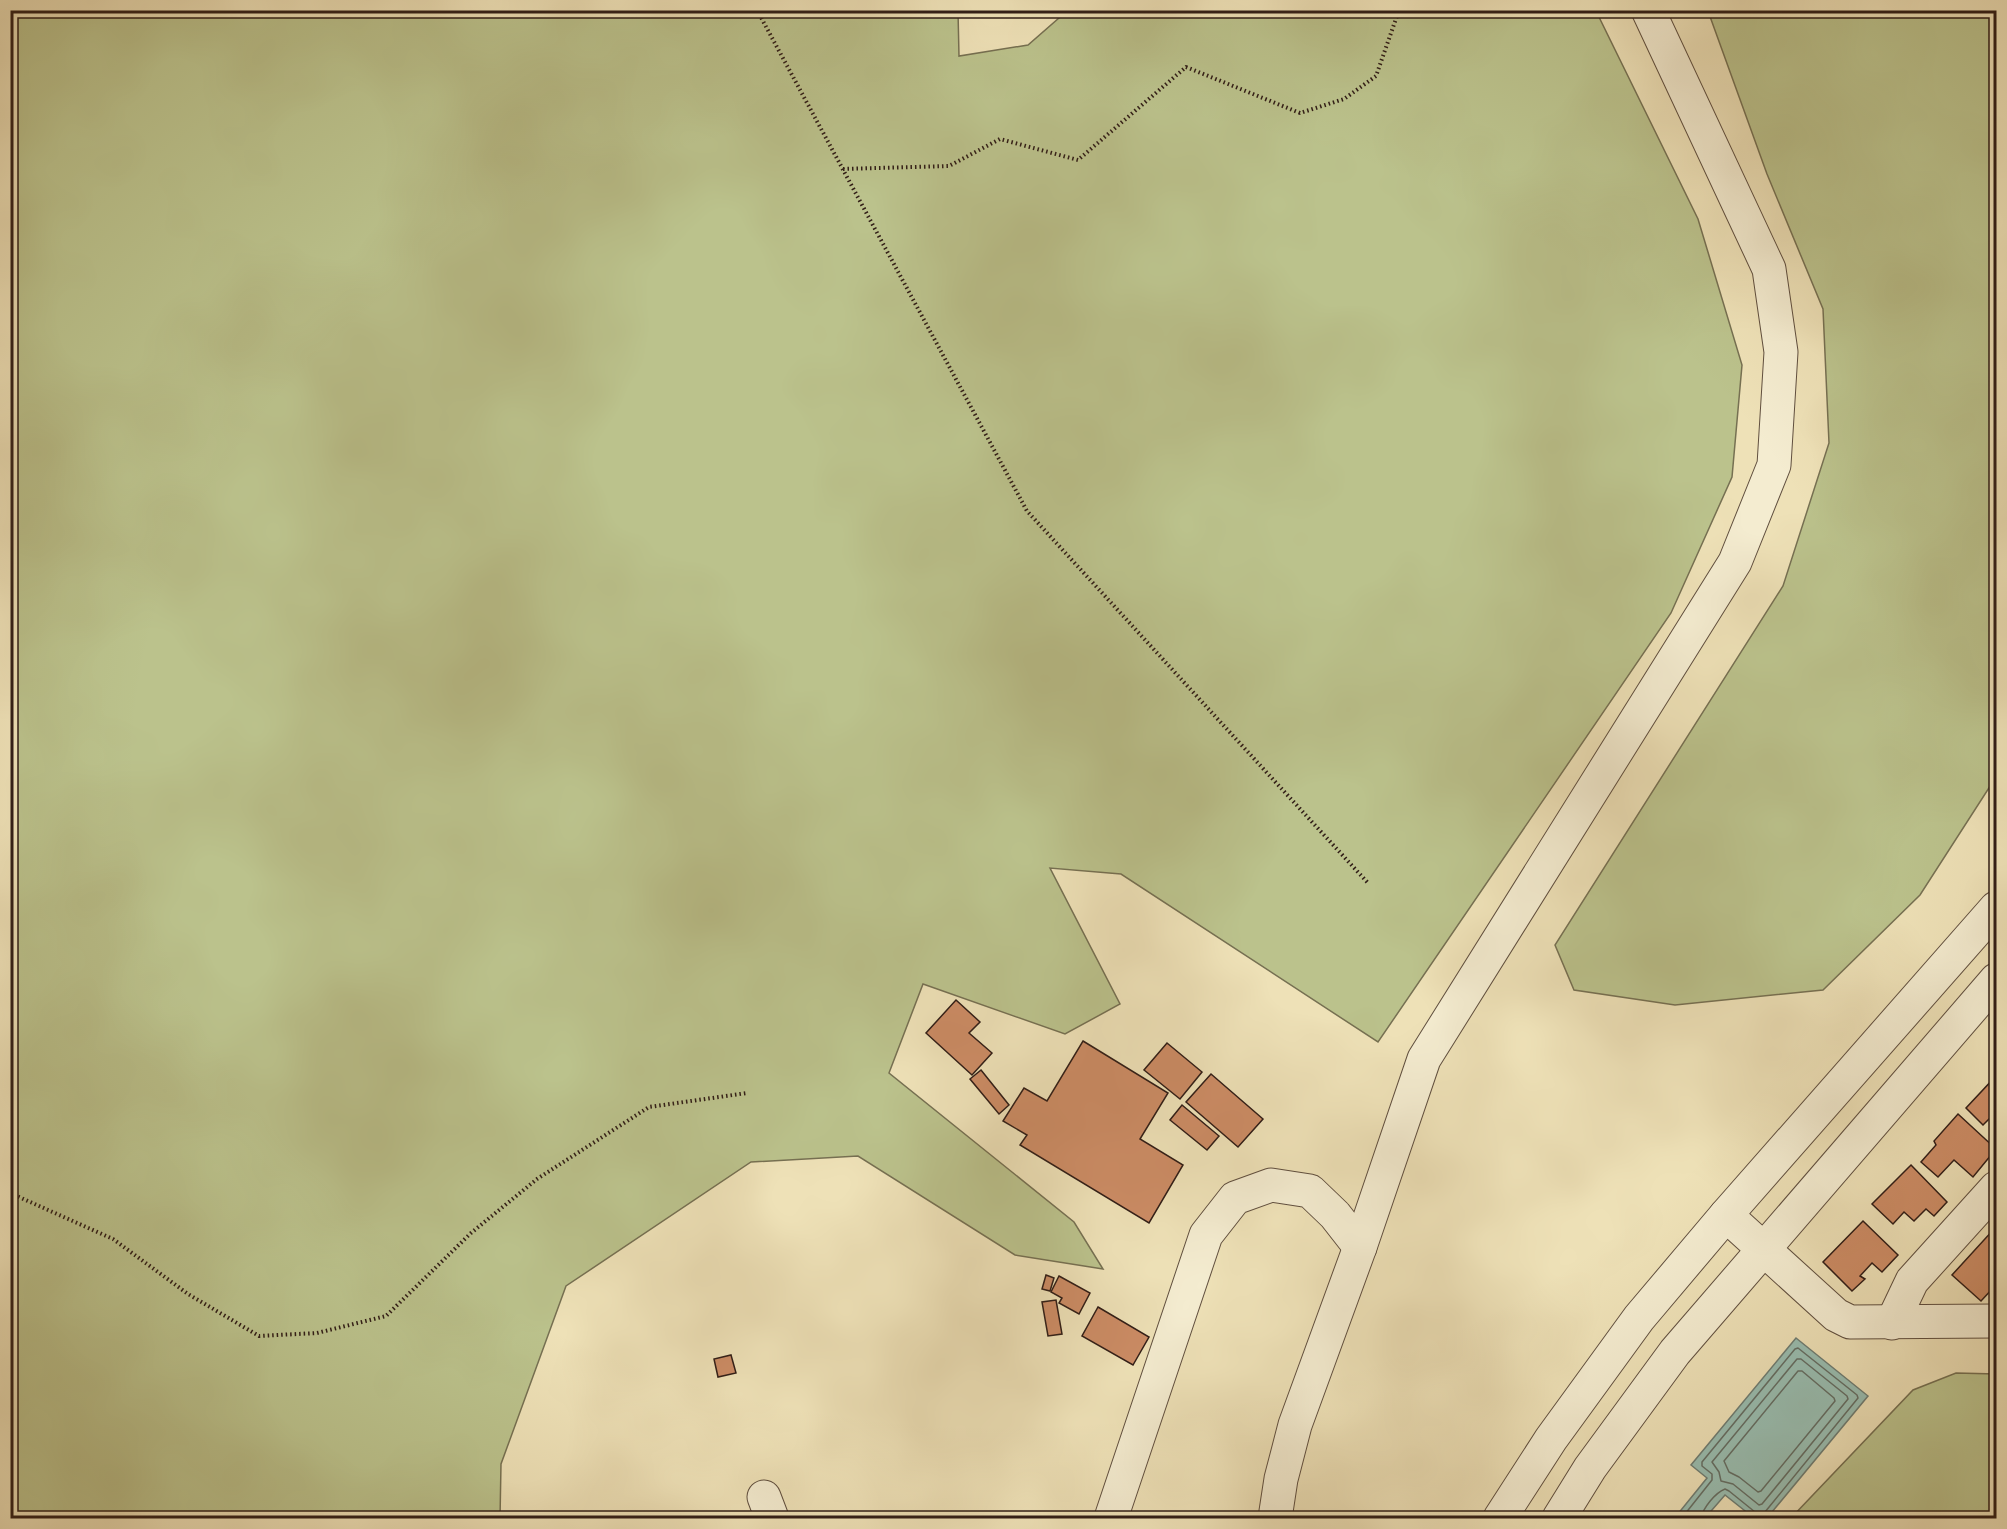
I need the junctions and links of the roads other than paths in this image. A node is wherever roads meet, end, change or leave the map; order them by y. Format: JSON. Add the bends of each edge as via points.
{"nodes":[{"id":1,"x":1648,"y":10,"type":"edge"},
{"id":2,"x":1996,"y":908,"type":"edge"},
{"id":3,"x":1996,"y":980,"type":"edge"},
{"id":4,"x":1996,"y":1188,"type":"edge"},
{"id":5,"x":1726,"y":1215,"type":"junction"},
{"id":6,"x":1360,"y":1247,"type":"junction"},
{"id":7,"x":1764,"y":1250,"type":"junction"},
{"id":8,"x":1996,"y":1321,"type":"edge"},
{"id":9,"x":1892,"y":1323,"type":"junction"},
{"id":10,"x":1111,"y":1518,"type":"edge"},
{"id":11,"x":1275,"y":1518,"type":"edge"},
{"id":12,"x":1500,"y":1518,"type":"edge"},
{"id":13,"x":1559,"y":1518,"type":"edge"}],
"edges":[{"from":1,"to":6,"type":"street","via":[[1770,269],[1781,352],[1774,465],[1735,562],[1424,1059]]},
{"from":2,"to":5,"type":"street"},
{"from":3,"to":7,"type":"street"},
{"from":4,"to":9,"type":"street","via":[[1912,1281]]},
{"from":5,"to":7,"type":"street"},
{"from":5,"to":12,"type":"street","via":[[1639,1318],[1551,1438]]},
{"from":6,"to":10,"type":"street","via":[[1310,1191],[1271,1185],[1235,1198],[1206,1235]]},
{"from":6,"to":11,"type":"street","via":[[1295,1425]]},
{"from":7,"to":9,"type":"street","via":[[1842,1319]]},
{"from":7,"to":13,"type":"street","via":[[1675,1352],[1590,1468]]},
{"from":8,"to":9,"type":"street"}]}
